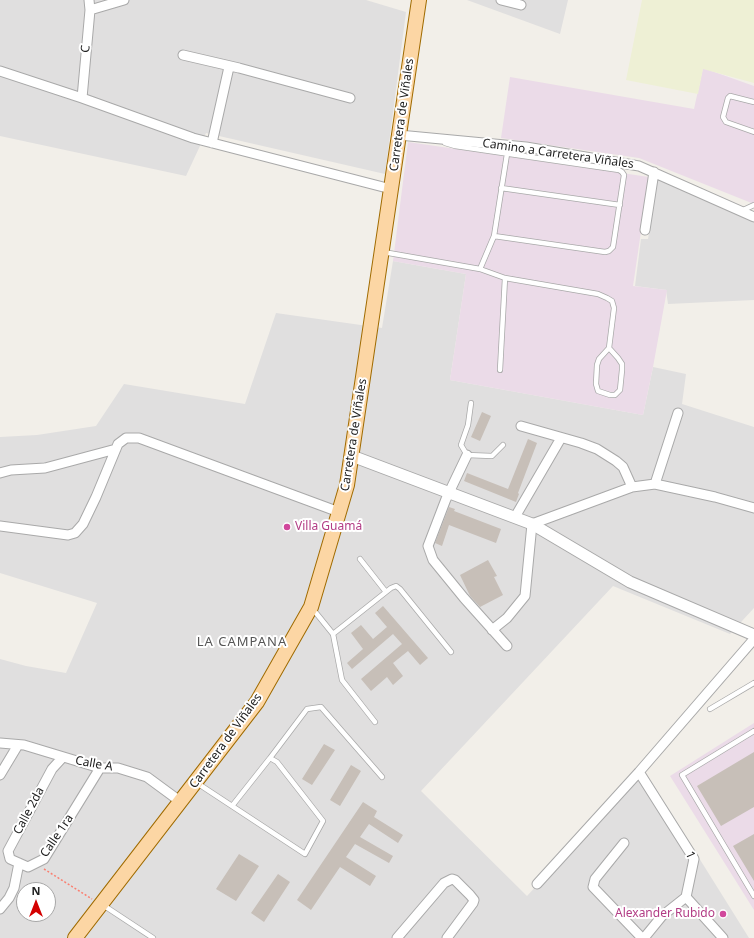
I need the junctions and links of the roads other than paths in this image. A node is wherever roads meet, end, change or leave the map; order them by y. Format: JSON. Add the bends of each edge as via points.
{"nodes":[{"id":1,"x":89,"y":0,"type":"edge"},
{"id":2,"x":124,"y":0,"type":"edge"},
{"id":3,"x":419,"y":0,"type":"edge"},
{"id":4,"x":501,"y":0,"type":"edge"},
{"id":5,"x":521,"y":5,"type":"dead end"},
{"id":6,"x":90,"y":10,"type":"junction"},
{"id":7,"x":183,"y":55,"type":"dead end"},
{"id":8,"x":229,"y":67,"type":"junction"},
{"id":9,"x":0,"y":71,"type":"edge"},
{"id":10,"x":82,"y":98,"type":"junction"},
{"id":11,"x":350,"y":98,"type":"dead end"},
{"id":12,"x":754,"y":102,"type":"edge"},
{"id":13,"x":754,"y":132,"type":"edge"},
{"id":14,"x":399,"y":135,"type":"junction"},
{"id":15,"x":437,"y":138,"type":"junction"},
{"id":16,"x":212,"y":143,"type":"junction"},
{"id":17,"x":507,"y":154,"type":"junction"},
{"id":18,"x":654,"y":172,"type":"junction"},
{"id":19,"x":501,"y":188,"type":"junction"},
{"id":20,"x":391,"y":189,"type":"junction"},
{"id":21,"x":620,"y":205,"type":"junction"},
{"id":22,"x":754,"y":205,"type":"edge"},
{"id":23,"x":740,"y":211,"type":"junction"},
{"id":24,"x":754,"y":217,"type":"edge"},
{"id":25,"x":645,"y":230,"type":"dead end"},
{"id":26,"x":494,"y":236,"type":"junction"},
{"id":27,"x":382,"y":252,"type":"junction"},
{"id":28,"x":480,"y":269,"type":"junction"},
{"id":29,"x":505,"y":278,"type":"junction"},
{"id":30,"x":609,"y":348,"type":"junction"},
{"id":31,"x":500,"y":370,"type":"dead end"},
{"id":32,"x":471,"y":403,"type":"dead end"},
{"id":33,"x":678,"y":413,"type":"dead end"},
{"id":34,"x":522,"y":426,"type":"dead end"},
{"id":35,"x":561,"y":438,"type":"junction"},
{"id":36,"x":503,"y":445,"type":"dead end"},
{"id":37,"x":116,"y":449,"type":"junction"},
{"id":38,"x":467,"y":455,"type":"junction"},
{"id":39,"x":352,"y":456,"type":"junction"},
{"id":40,"x":0,"y":473,"type":"edge"},
{"id":41,"x":655,"y":484,"type":"junction"},
{"id":42,"x":632,"y":487,"type":"junction"},
{"id":43,"x":449,"y":493,"type":"junction"},
{"id":44,"x":754,"y":508,"type":"edge"},
{"id":45,"x":339,"y":512,"type":"junction"},
{"id":46,"x":515,"y":517,"type":"junction"},
{"id":47,"x":532,"y":524,"type":"junction"},
{"id":48,"x":0,"y":526,"type":"edge"},
{"id":49,"x":360,"y":560,"type":"dead end"},
{"id":50,"x":386,"y":592,"type":"junction"},
{"id":51,"x":311,"y":607,"type":"junction"},
{"id":52,"x":492,"y":630,"type":"junction"},
{"id":53,"x":333,"y":634,"type":"junction"},
{"id":54,"x":754,"y":635,"type":"edge"},
{"id":55,"x":754,"y":639,"type":"edge"},
{"id":56,"x":507,"y":646,"type":"dead end"},
{"id":57,"x":451,"y":652,"type":"dead end"},
{"id":58,"x":754,"y":683,"type":"edge"},
{"id":59,"x":710,"y":708,"type":"dead end"},
{"id":60,"x":375,"y":722,"type":"dead end"},
{"id":61,"x":754,"y":731,"type":"edge"},
{"id":62,"x":0,"y":743,"type":"edge"},
{"id":63,"x":18,"y":745,"type":"junction"},
{"id":64,"x":63,"y":757,"type":"junction"},
{"id":65,"x":270,"y":758,"type":"junction"},
{"id":66,"x":100,"y":768,"type":"junction"},
{"id":67,"x":639,"y":772,"type":"junction"},
{"id":68,"x":0,"y":775,"type":"edge"},
{"id":69,"x":382,"y":777,"type":"dead end"},
{"id":70,"x":196,"y":782,"type":"junction"},
{"id":71,"x":181,"y":802,"type":"junction"},
{"id":72,"x":232,"y":806,"type":"junction"},
{"id":73,"x":624,"y":843,"type":"dead end"},
{"id":74,"x":19,"y":863,"type":"junction"},
{"id":75,"x":537,"y":884,"type":"dead end"},
{"id":76,"x":754,"y":896,"type":"edge"},
{"id":77,"x":686,"y":897,"type":"junction"},
{"id":78,"x":101,"y":904,"type":"junction"},
{"id":79,"x":0,"y":909,"type":"edge"},
{"id":80,"x":75,"y":938,"type":"edge"},
{"id":81,"x":153,"y":938,"type":"edge"},
{"id":82,"x":397,"y":938,"type":"edge"},
{"id":83,"x":447,"y":938,"type":"edge"},
{"id":84,"x":643,"y":938,"type":"edge"},
{"id":85,"x":723,"y":938,"type":"edge"}],
"edges":[{"from":1,"to":6,"type":"street","name":"C"},
{"from":2,"to":6,"type":"street"},
{"from":3,"to":14,"type":"main road","name":"Carretera de Viñales"},
{"from":4,"to":5,"type":"street"},
{"from":6,"to":10,"type":"street","name":"C"},
{"from":7,"to":8,"type":"street"},
{"from":8,"to":11,"type":"street"},
{"from":8,"to":16,"type":"street"},
{"from":9,"to":10,"type":"street"},
{"from":10,"to":16,"type":"street"},
{"from":12,"to":13,"type":"lane","via":[[730,96],[723,117],[726,122]]},
{"from":14,"to":15,"type":"street","name":"Camino a Carretera Viñales"},
{"from":14,"to":20,"type":"main road","name":"Carretera de Viñales"},
{"from":15,"to":17,"type":"lane","via":[[455,146]]},
{"from":15,"to":18,"type":"street","name":"Camino a Carretera Viñales","via":[[526,147],[639,166]]},
{"from":16,"to":20,"type":"street"},
{"from":17,"to":19,"type":"lane"},
{"from":17,"to":21,"type":"lane","via":[[619,170],[624,175]]},
{"from":18,"to":23,"type":"street","name":"Camino a Carretera Viñales"},
{"from":18,"to":25,"type":"street"},
{"from":19,"to":21,"type":"lane"},
{"from":19,"to":26,"type":"lane"},
{"from":20,"to":27,"type":"main road","name":"Carretera de Viñales"},
{"from":21,"to":26,"type":"lane","via":[[613,246],[609,251]]},
{"from":22,"to":23,"type":"lane"},
{"from":23,"to":24,"type":"street","name":"Camino a Carretera Viñales"},
{"from":26,"to":28,"type":"lane"},
{"from":27,"to":28,"type":"lane"},
{"from":27,"to":39,"type":"main road","name":"Carretera de Viñales"},
{"from":28,"to":29,"type":"lane"},
{"from":29,"to":30,"type":"lane","via":[[598,294],[608,298],[614,308]]},
{"from":29,"to":31,"type":"lane"},
{"from":30,"to":30,"type":"lane","via":[[599,359],[596,384],[598,391],[615,395],[620,390],[622,364]]},
{"from":32,"to":38,"type":"lane","via":[[468,425],[461,445]]},
{"from":33,"to":41,"type":"street"},
{"from":34,"to":35,"type":"street"},
{"from":35,"to":42,"type":"street","via":[[581,442],[616,461],[623,467]]},
{"from":35,"to":46,"type":"street"},
{"from":36,"to":38,"type":"lane","via":[[492,456]]},
{"from":37,"to":40,"type":"street","via":[[45,468]]},
{"from":37,"to":45,"type":"street","via":[[126,438],[138,438]]},
{"from":37,"to":48,"type":"street","via":[[83,524],[76,533],[68,536]]},
{"from":38,"to":43,"type":"street"},
{"from":39,"to":43,"type":"street"},
{"from":39,"to":45,"type":"main road","name":"Carretera de Viñales"},
{"from":41,"to":42,"type":"street"},
{"from":41,"to":44,"type":"street"},
{"from":42,"to":47,"type":"street"},
{"from":43,"to":46,"type":"street"},
{"from":43,"to":52,"type":"street","via":[[428,546],[433,560]]},
{"from":45,"to":51,"type":"main road","name":"Carretera de Viñales"},
{"from":46,"to":47,"type":"street"},
{"from":47,"to":52,"type":"street","via":[[525,596],[507,618]]},
{"from":47,"to":54,"type":"street","via":[[630,582]]},
{"from":49,"to":50,"type":"lane"},
{"from":50,"to":53,"type":"lane"},
{"from":50,"to":57,"type":"lane","via":[[394,586],[399,587]]},
{"from":51,"to":53,"type":"lane"},
{"from":51,"to":70,"type":"main road","name":"Carretera de Viñales","via":[[257,702]]},
{"from":52,"to":56,"type":"street"},
{"from":53,"to":60,"type":"lane","via":[[342,680]]},
{"from":55,"to":67,"type":"street"},
{"from":58,"to":59,"type":"lane"},
{"from":61,"to":76,"type":"lane","via":[[682,775]]},
{"from":62,"to":63,"type":"street","name":"Calle A"},
{"from":63,"to":64,"type":"street","name":"Calle A"},
{"from":63,"to":68,"type":"street"},
{"from":64,"to":66,"type":"street","name":"Calle A"},
{"from":64,"to":74,"type":"street","name":"Calle 2da","via":[[52,769],[8,851],[10,859]]},
{"from":65,"to":69,"type":"lane","via":[[307,708],[321,707]]},
{"from":65,"to":72,"type":"lane"},
{"from":65,"to":72,"type":"lane","via":[[277,762],[323,821],[305,854]]},
{"from":66,"to":71,"type":"street","name":"Calle A","via":[[118,768],[147,777]]},
{"from":66,"to":74,"type":"street","name":"Calle 1ra","via":[[44,859],[28,866]]},
{"from":67,"to":75,"type":"street"},
{"from":67,"to":77,"type":"street","name":"1","via":[[694,859]]},
{"from":70,"to":71,"type":"main road","name":"Carretera de Viñales"},
{"from":70,"to":72,"type":"lane"},
{"from":71,"to":78,"type":"main road","name":"Carretera de Viñales"},
{"from":73,"to":84,"type":"street","via":[[595,879],[593,887]]},
{"from":74,"to":79,"type":"street","via":[[14,888]]},
{"from":77,"to":84,"type":"street","via":[[662,916]]},
{"from":77,"to":85,"type":"street"},
{"from":78,"to":80,"type":"main road","name":"Carretera de Viñales"},
{"from":78,"to":81,"type":"lane"},
{"from":82,"to":83,"type":"street","via":[[444,883],[452,879],[470,895],[474,903]]}]}
